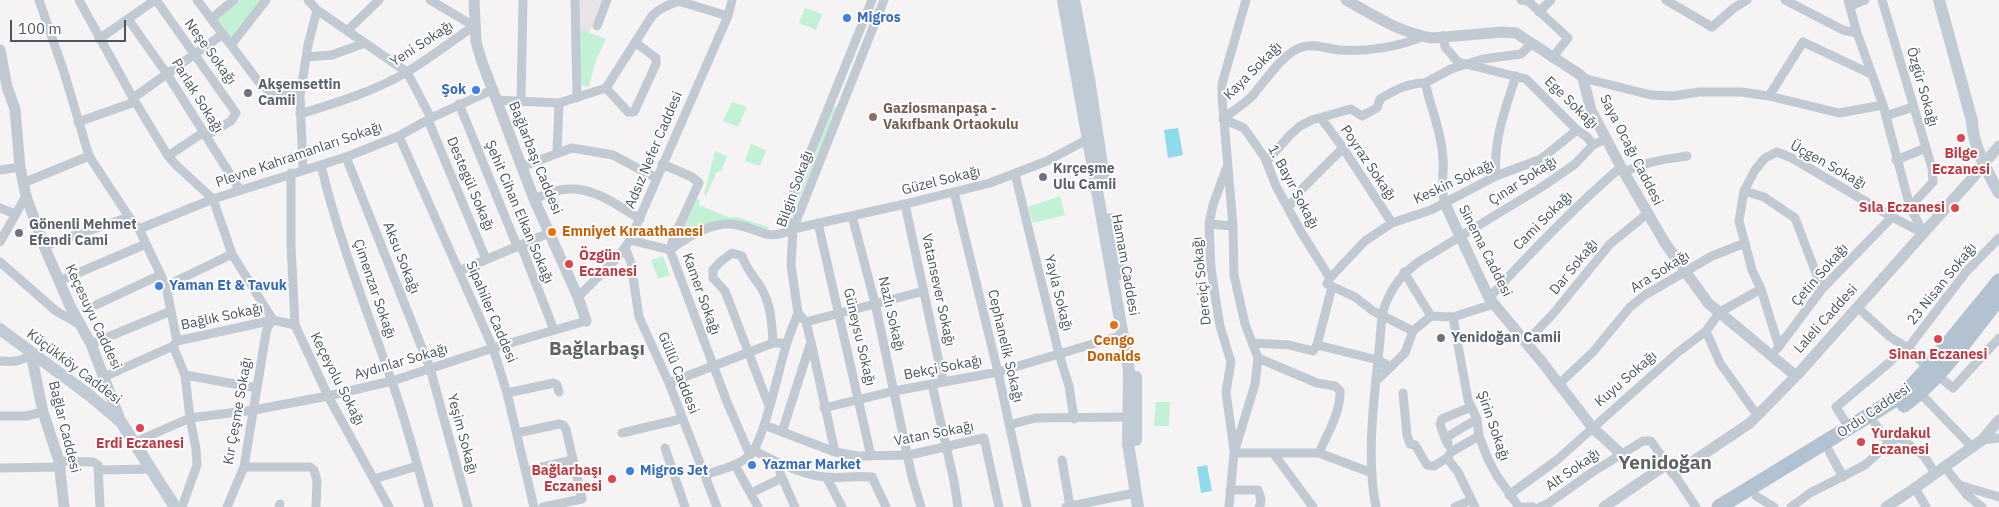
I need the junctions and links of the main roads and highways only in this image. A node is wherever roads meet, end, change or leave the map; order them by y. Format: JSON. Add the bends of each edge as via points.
{"nodes":[{"id":1,"x":1063,"y":0,"type":"edge"},
{"id":2,"x":1074,"y":0,"type":"edge"},
{"id":3,"x":1939,"y":0,"type":"edge"},
{"id":4,"x":1089,"y":114,"type":"junction"},
{"id":5,"x":1986,"y":162,"type":"junction"},
{"id":6,"x":1999,"y":182,"type":"edge"},
{"id":7,"x":1999,"y":193,"type":"edge"},
{"id":8,"x":1999,"y":281,"type":"edge"},
{"id":9,"x":1999,"y":299,"type":"edge"},
{"id":10,"x":0,"y":329,"type":"edge"},
{"id":11,"x":1127,"y":334,"type":"junction"},
{"id":12,"x":1933,"y":372,"type":"junction"},
{"id":13,"x":1868,"y":424,"type":"junction"},
{"id":14,"x":1139,"y":493,"type":"junction"},
{"id":15,"x":174,"y":507,"type":"edge"},
{"id":16,"x":1138,"y":507,"type":"edge"},
{"id":17,"x":1146,"y":507,"type":"edge"},
{"id":18,"x":1719,"y":507,"type":"edge"},
{"id":19,"x":1738,"y":507,"type":"edge"}],
"edges":[{"from":1,"to":4,"type":"main road","name":"Hamam Caddesi"},
{"from":2,"to":4,"type":"main road","name":"Hamam Caddesi"},
{"from":3,"to":5,"type":"main road"},
{"from":4,"to":11,"type":"main road","name":"Hamam Caddesi"},
{"from":5,"to":6,"type":"main road"},
{"from":5,"to":7,"type":"main road"},
{"from":8,"to":12,"type":"main road","name":"Ordu Caddesi"},
{"from":9,"to":12,"type":"main road","name":"Ordu Caddesi"},
{"from":10,"to":15,"type":"main road","name":"Küçükköy Caddesi","via":[[122,422]]},
{"from":11,"to":14,"type":"main road","name":"Hamam Caddesi","via":[[1137,382]]},
{"from":11,"to":14,"type":"main road","name":"Hamam Caddesi","via":[[1130,464]]},
{"from":12,"to":13,"type":"main road","name":"Ordu Caddesi"},
{"from":12,"to":13,"type":"main road","name":"Ordu Caddesi","via":[[1920,393]]},
{"from":13,"to":18,"type":"main road","name":"Ordu Caddesi","via":[[1849,428]]},
{"from":13,"to":19,"type":"main road","name":"Ordu Caddesi","via":[[1829,452]]},
{"from":14,"to":16,"type":"main road","name":"Hamam Caddesi"},
{"from":14,"to":17,"type":"main road","name":"Hamam Caddesi"}]}
